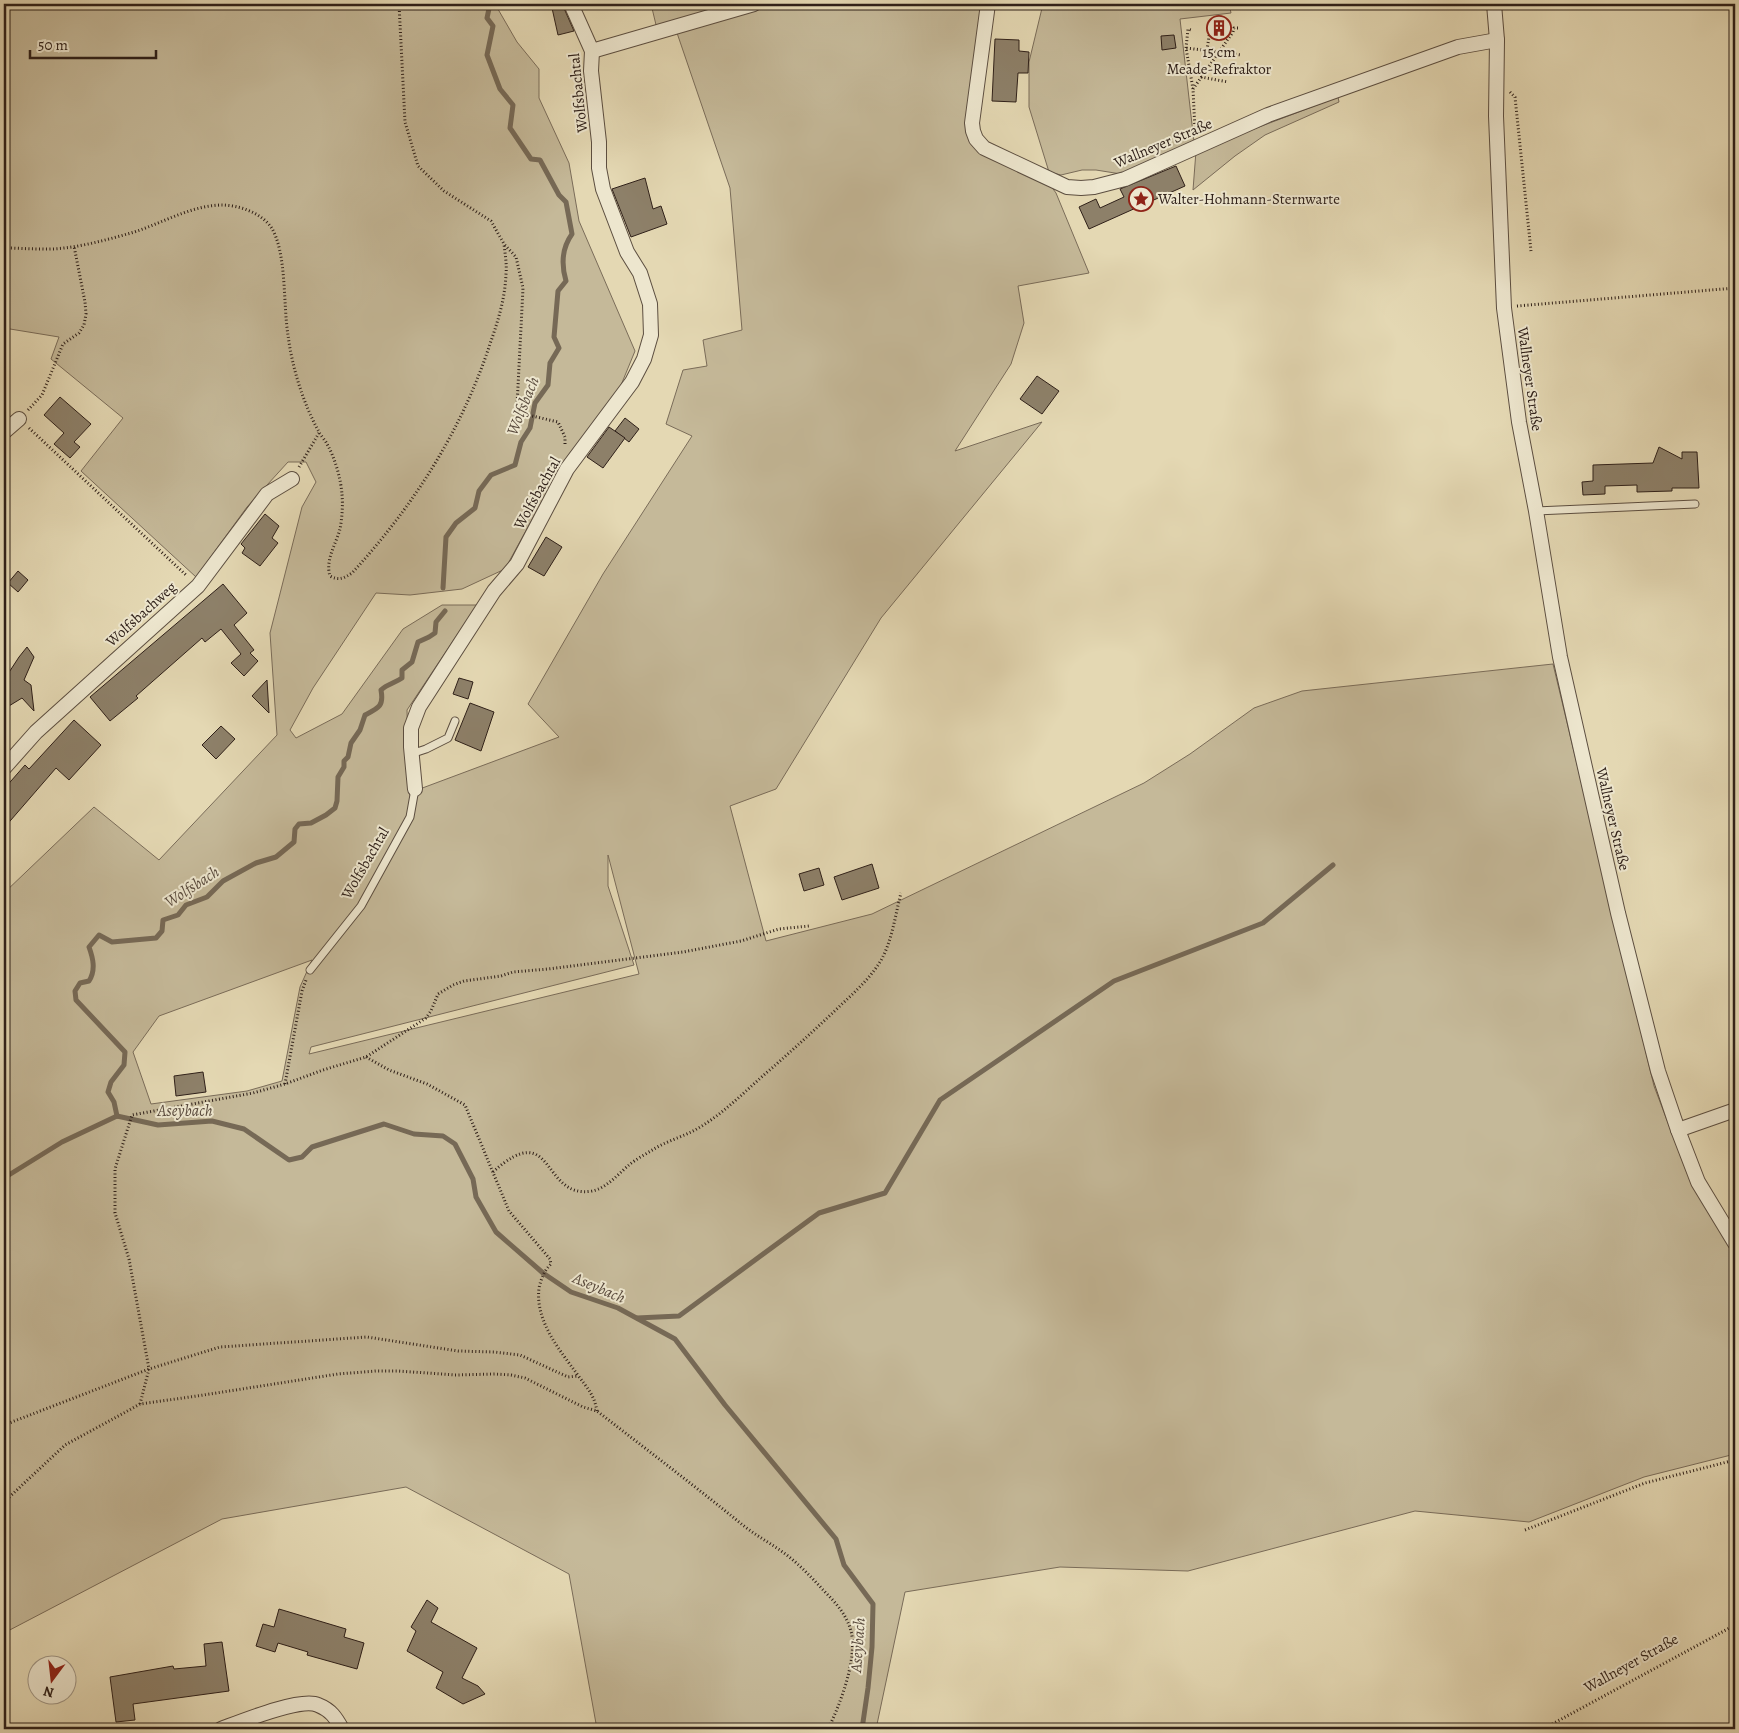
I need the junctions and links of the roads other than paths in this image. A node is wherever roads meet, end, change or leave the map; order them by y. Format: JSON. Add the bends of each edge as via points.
{"nodes":[{"id":1,"x":571,"y":4,"type":"edge"},
{"id":2,"x":754,"y":4,"type":"edge"},
{"id":3,"x":988,"y":4,"type":"edge"},
{"id":4,"x":1494,"y":4,"type":"edge"},
{"id":5,"x":1497,"y":40,"type":"junction"},
{"id":6,"x":592,"y":51,"type":"junction"},
{"id":7,"x":19,"y":419,"type":"road end"},
{"id":8,"x":4,"y":432,"type":"edge"},
{"id":9,"x":292,"y":479,"type":"road end"},
{"id":10,"x":1695,"y":504,"type":"dead end"},
{"id":11,"x":1536,"y":511,"type":"junction"},
{"id":12,"x":456,"y":722,"type":"dead end"},
{"id":13,"x":412,"y":754,"type":"junction"},
{"id":14,"x":4,"y":768,"type":"edge"},
{"id":15,"x":415,"y":789,"type":"joint"},
{"id":16,"x":310,"y":970,"type":"road end"},
{"id":17,"x":1735,"y":1110,"type":"edge"},
{"id":18,"x":1678,"y":1130,"type":"junction"},
{"id":19,"x":1735,"y":1243,"type":"edge"},
{"id":20,"x":221,"y":1729,"type":"edge"},
{"id":21,"x":342,"y":1729,"type":"edge"}],
"edges":[{"from":1,"to":6,"type":"street","name":"Wolfsbachtal"},
{"from":2,"to":6,"type":"street"},
{"from":3,"to":5,"type":"street","name":"Wallneyer Straße","via":[[972,123],[976,139],[984,148],[1067,187],[1081,188],[1125,179],[1268,115],[1345,86],[1458,47]]},
{"from":4,"to":5,"type":"street","name":"Wallneyer Straße"},
{"from":5,"to":11,"type":"street","name":"Wallneyer Straße","via":[[1496,116],[1504,308],[1519,422]]},
{"from":6,"to":13,"type":"street","name":"Wolfsbachtal","via":[[591,71],[603,189],[627,252],[640,273],[650,304],[651,335],[644,359],[632,382],[567,468],[517,564],[494,591],[419,707],[411,728]]},
{"from":7,"to":8,"type":"street"},
{"from":9,"to":14,"type":"street","name":"Wolfsbachweg","via":[[267,494],[198,586],[36,732]]},
{"from":10,"to":11,"type":"lane"},
{"from":11,"to":18,"type":"street","name":"Wallneyer Straße","via":[[1560,657],[1618,913],[1658,1071]]},
{"from":12,"to":13,"type":"lane","via":[[448,738]]},
{"from":13,"to":15,"type":"street","name":"Wolfsbachtal"},
{"from":15,"to":16,"type":"lane","name":"Wolfsbachtal","via":[[410,817],[361,906]]},
{"from":17,"to":18,"type":"street"},
{"from":18,"to":19,"type":"street","name":"Wallneyer Straße","via":[[1698,1182]]},
{"from":20,"to":21,"type":"street","via":[[266,1713],[317,1704],[334,1714]]}]}
